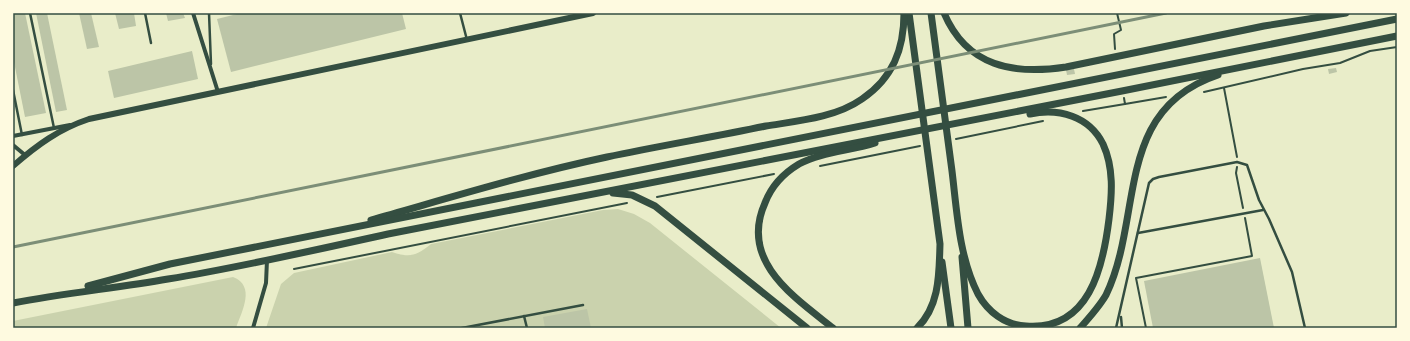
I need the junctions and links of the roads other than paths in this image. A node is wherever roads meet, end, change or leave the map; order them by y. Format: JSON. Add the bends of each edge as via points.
{"nodes":[{"id":1,"x":30,"y":13,"type":"edge"},
{"id":2,"x":145,"y":13,"type":"edge"},
{"id":3,"x":193,"y":13,"type":"edge"},
{"id":4,"x":208,"y":13,"type":"edge"},
{"id":5,"x":460,"y":13,"type":"edge"},
{"id":6,"x":593,"y":13,"type":"edge"},
{"id":7,"x":904,"y":13,"type":"edge"},
{"id":8,"x":909,"y":13,"type":"edge"},
{"id":9,"x":931,"y":13,"type":"edge"},
{"id":10,"x":944,"y":13,"type":"edge"},
{"id":11,"x":1346,"y":13,"type":"edge"},
{"id":12,"x":1397,"y":19,"type":"edge"},
{"id":13,"x":1397,"y":36,"type":"edge"},
{"id":14,"x":466,"y":40,"type":"junction"},
{"id":15,"x":151,"y":43,"type":"dead end"},
{"id":16,"x":1250,"y":64,"type":"junction"},
{"id":17,"x":211,"y":65,"type":"junction"},
{"id":18,"x":13,"y":90,"type":"edge"},
{"id":19,"x":218,"y":92,"type":"junction"},
{"id":20,"x":961,"y":122,"type":"junction"},
{"id":21,"x":76,"y":123,"type":"junction"},
{"id":22,"x":54,"y":128,"type":"junction"},
{"id":23,"x":903,"y":133,"type":"junction"},
{"id":24,"x":22,"y":135,"type":"junction"},
{"id":25,"x":13,"y":136,"type":"edge"},
{"id":26,"x":13,"y":145,"type":"edge"},
{"id":27,"x":25,"y":155,"type":"junction"},
{"id":28,"x":13,"y":166,"type":"edge"},
{"id":29,"x":601,"y":193,"type":"junction"},
{"id":30,"x":1263,"y":210,"type":"junction"},
{"id":31,"x":1138,"y":233,"type":"junction"},
{"id":32,"x":322,"y":234,"type":"junction"},
{"id":33,"x":961,"y":240,"type":"junction"},
{"id":34,"x":940,"y":244,"type":"junction"},
{"id":35,"x":267,"y":260,"type":"junction"},
{"id":36,"x":59,"y":294,"type":"junction"},
{"id":37,"x":13,"y":303,"type":"edge"},
{"id":38,"x":583,"y":305,"type":"dead end"},
{"id":39,"x":1120,"y":314,"type":"junction"},
{"id":40,"x":524,"y":316,"type":"junction"},
{"id":41,"x":253,"y":328,"type":"edge"},
{"id":42,"x":462,"y":328,"type":"edge"},
{"id":43,"x":527,"y":328,"type":"edge"},
{"id":44,"x":807,"y":328,"type":"edge"},
{"id":45,"x":833,"y":328,"type":"edge"},
{"id":46,"x":917,"y":328,"type":"edge"},
{"id":47,"x":951,"y":328,"type":"edge"},
{"id":48,"x":968,"y":328,"type":"edge"},
{"id":49,"x":1080,"y":328,"type":"edge"},
{"id":50,"x":1116,"y":328,"type":"edge"},
{"id":51,"x":1122,"y":328,"type":"edge"},
{"id":52,"x":1305,"y":328,"type":"edge"}],
"edges":[{"from":1,"to":22,"type":"lane"},
{"from":2,"to":15,"type":"lane"},
{"from":3,"to":17,"type":"street","via":[[198,34]]},
{"from":4,"to":17,"type":"lane"},
{"from":5,"to":14,"type":"lane"},
{"from":6,"to":14,"type":"street"},
{"from":7,"to":32,"type":"main road","via":[[901,47],[889,74],[861,100],[845,108],[809,118],[607,157],[508,180]]},
{"from":8,"to":34,"type":"main road"},
{"from":9,"to":33,"type":"main road"},
{"from":10,"to":11,"type":"main road","via":[[961,40],[980,56],[1001,67],[1036,71],[1264,26]]},
{"from":12,"to":32,"type":"main road"},
{"from":13,"to":16,"type":"main road"},
{"from":14,"to":19,"type":"street"},
{"from":16,"to":20,"type":"main road"},
{"from":16,"to":49,"type":"main road","via":[[1202,81],[1179,95],[1159,116],[1145,140],[1134,178],[1113,279],[1097,308]]},
{"from":17,"to":19,"type":"street"},
{"from":18,"to":24,"type":"lane"},
{"from":19,"to":21,"type":"street"},
{"from":20,"to":23,"type":"main road"},
{"from":20,"to":33,"type":"main road","via":[[996,120],[1041,112],[1071,115],[1087,123],[1099,136],[1107,153],[1111,176],[1109,216],[1101,264],[1091,291],[1070,315],[1051,324],[1018,326],[995,315],[979,295],[972,280]]},
{"from":21,"to":22,"type":"street"},
{"from":21,"to":27,"type":"street","via":[[49,137]]},
{"from":22,"to":24,"type":"street"},
{"from":23,"to":29,"type":"main road"},
{"from":23,"to":45,"type":"main road","via":[[797,165],[779,180],[761,211],[760,241],[769,269],[787,292]]},
{"from":24,"to":25,"type":"street"},
{"from":26,"to":27,"type":"street"},
{"from":27,"to":28,"type":"street"},
{"from":29,"to":35,"type":"main road"},
{"from":29,"to":44,"type":"main road","via":[[618,193],[645,200],[655,206]]},
{"from":30,"to":31,"type":"lane"},
{"from":30,"to":31,"type":"lane","via":[[1247,165],[1238,162],[1153,179],[1148,187]]},
{"from":30,"to":52,"type":"lane","via":[[1292,272]]},
{"from":31,"to":39,"type":"lane"},
{"from":32,"to":36,"type":"main road","via":[[170,264]]},
{"from":33,"to":48,"type":"main road"},
{"from":34,"to":46,"type":"main road","via":[[933,305]]},
{"from":34,"to":47,"type":"main road"},
{"from":35,"to":36,"type":"main road","via":[[168,279]]},
{"from":35,"to":41,"type":"street","via":[[265,289]]},
{"from":36,"to":37,"type":"main road"},
{"from":38,"to":40,"type":"lane"},
{"from":39,"to":50,"type":"lane"},
{"from":39,"to":51,"type":"lane"},
{"from":40,"to":42,"type":"lane"},
{"from":40,"to":43,"type":"lane"}]}
